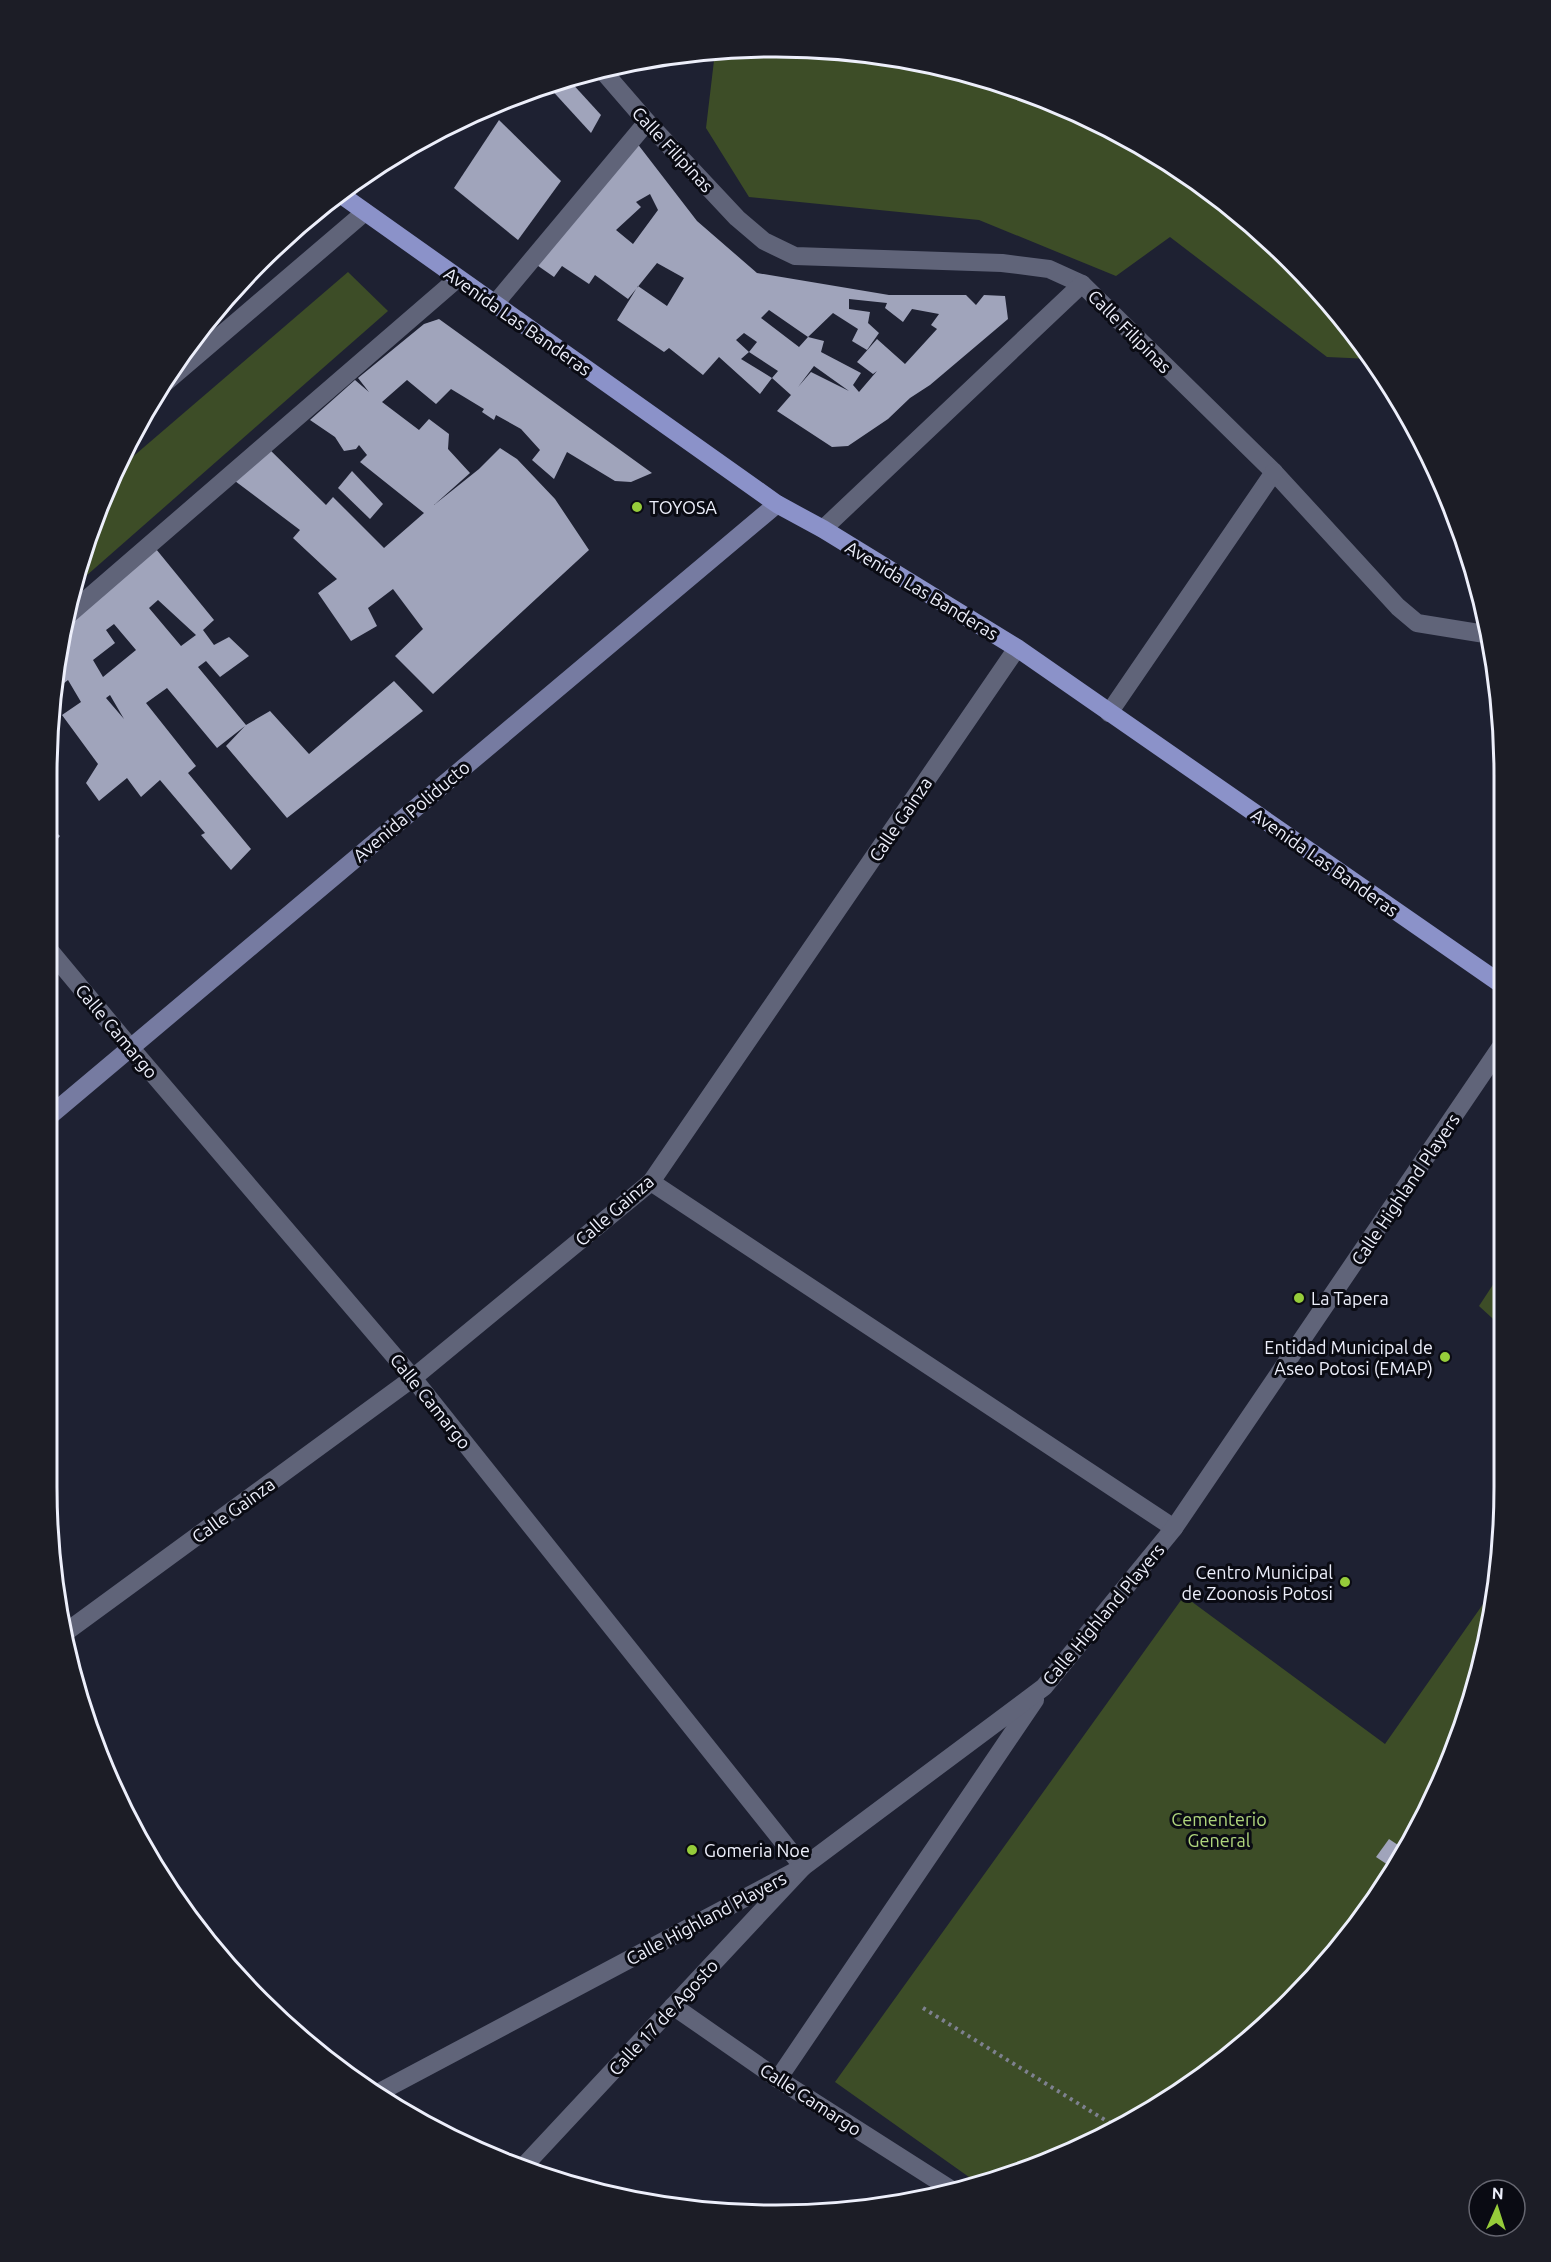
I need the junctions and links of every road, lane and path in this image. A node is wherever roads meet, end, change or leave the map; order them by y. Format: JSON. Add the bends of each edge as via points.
{"nodes":[{"id":1,"x":608,"y":77,"type":"edge"},
{"id":2,"x":647,"y":122,"type":"junction"},
{"id":3,"x":347,"y":199,"type":"edge"},
{"id":4,"x":365,"y":212,"type":"junction"},
{"id":5,"x":457,"y":279,"type":"junction"},
{"id":6,"x":1082,"y":284,"type":"junction"},
{"id":7,"x":494,"y":305,"type":"junction"},
{"id":8,"x":185,"y":366,"type":"edge"},
{"id":9,"x":1274,"y":472,"type":"junction"},
{"id":10,"x":777,"y":504,"type":"junction"},
{"id":11,"x":823,"y":529,"type":"junction"},
{"id":12,"x":77,"y":607,"type":"edge"},
{"id":13,"x":1480,"y":633,"type":"edge"},
{"id":14,"x":1017,"y":648,"type":"junction"},
{"id":15,"x":1109,"y":713,"type":"junction"},
{"id":16,"x":57,"y":959,"type":"edge"},
{"id":17,"x":1494,"y":979,"type":"edge"},
{"id":18,"x":130,"y":1047,"type":"junction"},
{"id":19,"x":1494,"y":1057,"type":"edge"},
{"id":20,"x":57,"y":1110,"type":"edge"},
{"id":21,"x":651,"y":1182,"type":"junction"},
{"id":22,"x":413,"y":1378,"type":"junction"},
{"id":23,"x":1174,"y":1528,"type":"junction"},
{"id":24,"x":71,"y":1628,"type":"edge"},
{"id":25,"x":1044,"y":1687,"type":"junction"},
{"id":26,"x":803,"y":1867,"type":"junction"},
{"id":27,"x":673,"y":2006,"type":"junction"},
{"id":28,"x":923,"y":2008,"type":"dead end"},
{"id":29,"x":778,"y":2079,"type":"junction"},
{"id":30,"x":385,"y":2089,"type":"edge"},
{"id":31,"x":1109,"y":2123,"type":"edge"},
{"id":32,"x":529,"y":2161,"type":"edge"},
{"id":33,"x":944,"y":2185,"type":"edge"}],
"edges":[{"from":1,"to":2,"type":"street","name":"Calle Filipinas"},
{"from":2,"to":6,"type":"street","name":"Calle Filipinas","via":[[737,218],[764,241],[795,256],[1002,263],[1049,269]]},
{"from":2,"to":7,"type":"street"},
{"from":3,"to":4,"type":"main road","name":"Avenida Las Banderas"},
{"from":4,"to":5,"type":"main road","name":"Avenida Las Banderas"},
{"from":4,"to":8,"type":"street"},
{"from":5,"to":7,"type":"main road","name":"Avenida Las Banderas"},
{"from":5,"to":12,"type":"street"},
{"from":6,"to":9,"type":"street","name":"Calle Filipinas"},
{"from":6,"to":11,"type":"street"},
{"from":7,"to":10,"type":"main road","name":"Avenida Las Banderas"},
{"from":9,"to":13,"type":"street","name":"Calle Filipinas","via":[[1417,623]]},
{"from":9,"to":15,"type":"street"},
{"from":10,"to":11,"type":"main road","name":"Avenida Las Banderas"},
{"from":10,"to":18,"type":"street","name":"Avenida Poliducto"},
{"from":11,"to":14,"type":"main road","name":"Avenida Las Banderas"},
{"from":14,"to":15,"type":"main road","name":"Avenida Las Banderas"},
{"from":14,"to":21,"type":"street","name":"Calle Gainza"},
{"from":15,"to":17,"type":"main road","name":"Avenida Las Banderas"},
{"from":16,"to":18,"type":"street","name":"Calle Camargo"},
{"from":18,"to":20,"type":"street","name":"Avenida Poliducto"},
{"from":18,"to":22,"type":"street","name":"Calle Camargo"},
{"from":19,"to":23,"type":"street","name":"Calle Highland Players"},
{"from":21,"to":22,"type":"street","name":"Calle Gainza"},
{"from":21,"to":23,"type":"street"},
{"from":22,"to":24,"type":"street","name":"Calle Gainza"},
{"from":22,"to":26,"type":"street","name":"Calle Camargo"},
{"from":23,"to":25,"type":"street","name":"Calle Highland Players"},
{"from":25,"to":26,"type":"street","name":"Calle Highland Players"},
{"from":25,"to":29,"type":"street"},
{"from":26,"to":27,"type":"street","name":"Calle 17 de Agosto"},
{"from":26,"to":30,"type":"street","name":"Calle Highland Players"},
{"from":27,"to":29,"type":"street","name":"Calle Camargo"},
{"from":27,"to":32,"type":"street","name":"Calle 17 de Agosto"},
{"from":28,"to":31,"type":"path"},
{"from":29,"to":33,"type":"street","name":"Calle Camargo"}]}
